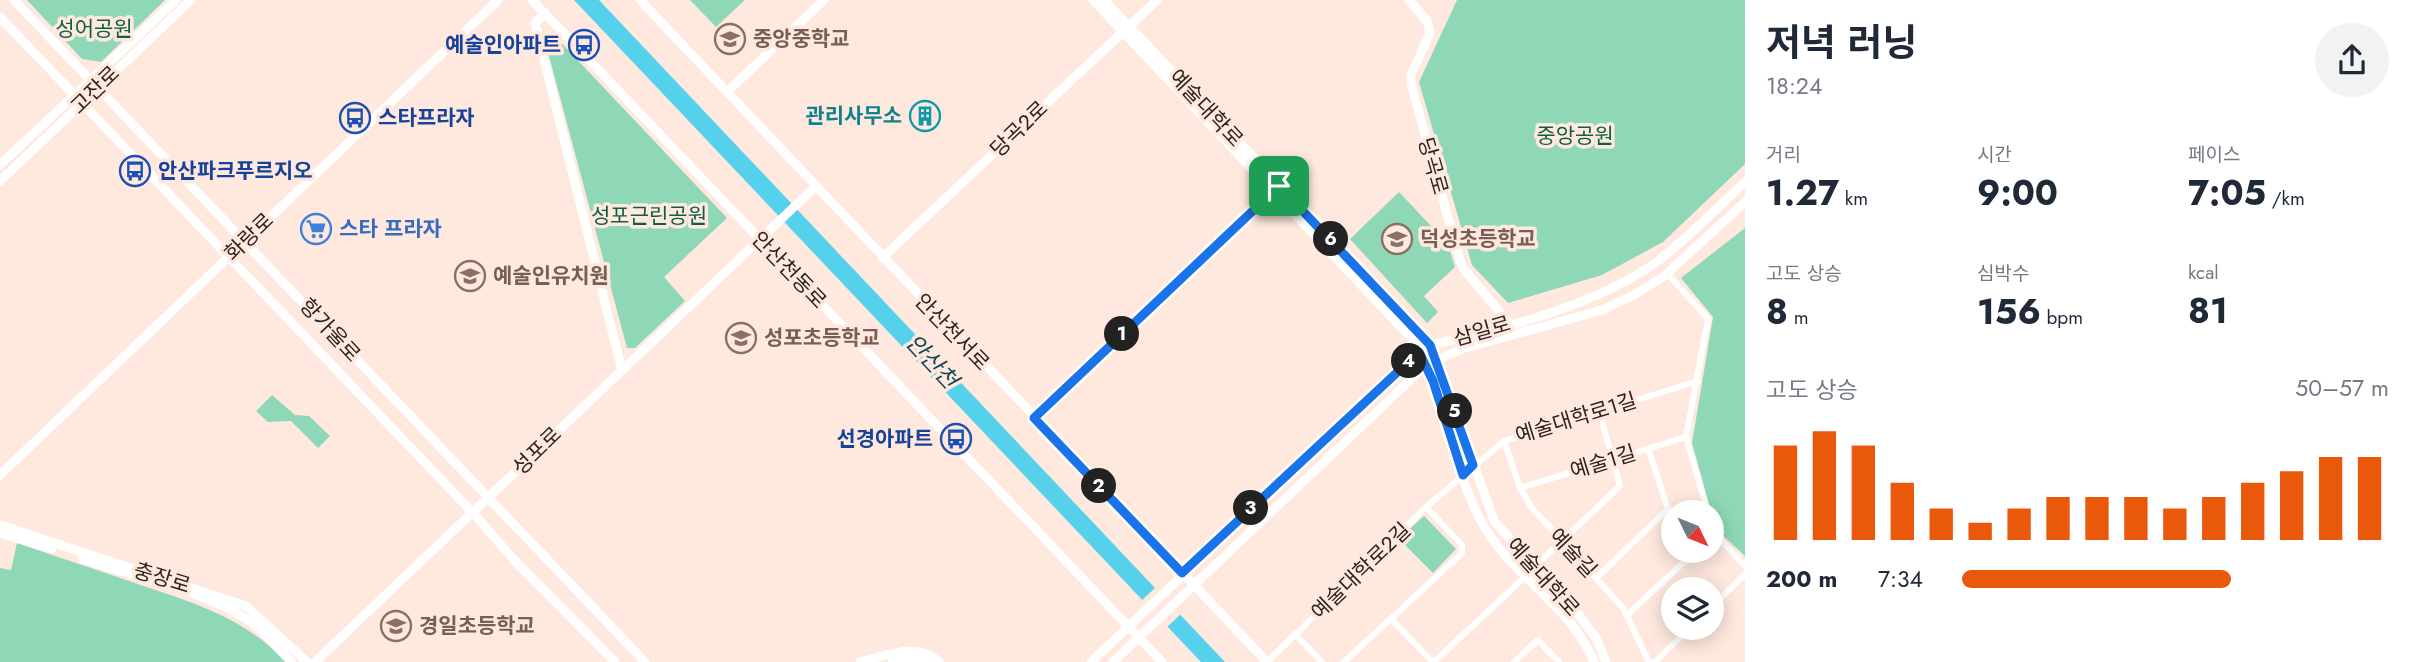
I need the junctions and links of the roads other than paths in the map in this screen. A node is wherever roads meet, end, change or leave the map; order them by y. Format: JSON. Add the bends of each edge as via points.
{"nodes":[{"id":1,"x":14,"y":0,"type":"edge"},
{"id":2,"x":176,"y":0,"type":"edge"},
{"id":3,"x":191,"y":0,"type":"edge"},
{"id":4,"x":498,"y":0,"type":"edge"},
{"id":5,"x":533,"y":0,"type":"edge"},
{"id":6,"x":640,"y":0,"type":"edge"},
{"id":7,"x":824,"y":0,"type":"edge"},
{"id":8,"x":1093,"y":0,"type":"edge"},
{"id":9,"x":1104,"y":0,"type":"edge"},
{"id":10,"x":1157,"y":0,"type":"edge"},
{"id":11,"x":1409,"y":0,"type":"edge"},
{"id":12,"x":545,"y":13,"type":"junction"},
{"id":13,"x":0,"y":16,"type":"edge"},
{"id":14,"x":1126,"y":29,"type":"junction"},
{"id":15,"x":91,"y":80,"type":"junction"},
{"id":16,"x":98,"y":88,"type":"junction"},
{"id":17,"x":728,"y":90,"type":"junction"},
{"id":18,"x":73,"y":96,"type":"junction"},
{"id":19,"x":81,"y":104,"type":"junction"},
{"id":20,"x":0,"y":165,"type":"edge"},
{"id":21,"x":0,"y":181,"type":"edge"},
{"id":22,"x":1745,"y":182,"type":"edge"},
{"id":23,"x":815,"y":187,"type":"junction"},
{"id":24,"x":1276,"y":188,"type":"junction"},
{"id":25,"x":1745,"y":202,"type":"edge"},
{"id":26,"x":759,"y":239,"type":"junction"},
{"id":27,"x":246,"y":240,"type":"junction"},
{"id":28,"x":229,"y":257,"type":"junction"},
{"id":29,"x":882,"y":258,"type":"junction"},
{"id":30,"x":1667,"y":274,"type":"junction"},
{"id":31,"x":1510,"y":324,"type":"junction"},
{"id":32,"x":1430,"y":345,"type":"junction"},
{"id":33,"x":1419,"y":352,"type":"junction"},
{"id":34,"x":1437,"y":359,"type":"junction"},
{"id":35,"x":1426,"y":365,"type":"junction"},
{"id":36,"x":622,"y":370,"type":"junction"},
{"id":37,"x":1698,"y":381,"type":"junction"},
{"id":38,"x":1599,"y":411,"type":"junction"},
{"id":39,"x":1034,"y":418,"type":"junction"},
{"id":40,"x":1686,"y":436,"type":"junction"},
{"id":41,"x":1504,"y":441,"type":"junction"},
{"id":42,"x":1648,"y":448,"type":"junction"},
{"id":43,"x":1613,"y":458,"type":"junction"},
{"id":44,"x":1473,"y":465,"type":"junction"},
{"id":45,"x":0,"y":475,"type":"edge"},
{"id":46,"x":1463,"y":475,"type":"junction"},
{"id":47,"x":1520,"y":488,"type":"junction"},
{"id":48,"x":488,"y":499,"type":"junction"},
{"id":49,"x":1704,"y":500,"type":"edge"},
{"id":50,"x":1426,"y":508,"type":"junction"},
{"id":51,"x":473,"y":513,"type":"junction"},
{"id":52,"x":0,"y":525,"type":"edge"},
{"id":53,"x":0,"y":533,"type":"edge"},
{"id":54,"x":1561,"y":540,"type":"junction"},
{"id":55,"x":1724,"y":546,"type":"edge"},
{"id":56,"x":1682,"y":564,"type":"edge"},
{"id":57,"x":1745,"y":566,"type":"edge"},
{"id":58,"x":1533,"y":568,"type":"junction"},
{"id":59,"x":1182,"y":573,"type":"junction"},
{"id":60,"x":1745,"y":574,"type":"edge"},
{"id":61,"x":1526,"y":576,"type":"junction"},
{"id":62,"x":1597,"y":578,"type":"junction"},
{"id":63,"x":1193,"y":586,"type":"junction"},
{"id":64,"x":1724,"y":595,"type":"edge"},
{"id":65,"x":1627,"y":615,"type":"junction"},
{"id":66,"x":1391,"y":619,"type":"junction"},
{"id":67,"x":1133,"y":622,"type":"junction"},
{"id":68,"x":1295,"y":634,"type":"junction"},
{"id":69,"x":1139,"y":638,"type":"junction"},
{"id":70,"x":1678,"y":640,"type":"edge"},
{"id":71,"x":611,"y":660,"type":"edge"},
{"id":72,"x":292,"y":662,"type":"edge"},
{"id":73,"x":307,"y":662,"type":"edge"},
{"id":74,"x":315,"y":662,"type":"edge"},
{"id":75,"x":645,"y":662,"type":"edge"},
{"id":76,"x":860,"y":662,"type":"edge"},
{"id":77,"x":892,"y":662,"type":"edge"},
{"id":78,"x":927,"y":662,"type":"edge"},
{"id":79,"x":939,"y":662,"type":"edge"},
{"id":80,"x":1091,"y":662,"type":"edge"},
{"id":81,"x":1113,"y":662,"type":"edge"},
{"id":82,"x":1162,"y":662,"type":"edge"},
{"id":83,"x":1267,"y":662,"type":"edge"},
{"id":84,"x":1322,"y":662,"type":"edge"},
{"id":85,"x":1344,"y":662,"type":"edge"},
{"id":86,"x":1433,"y":662,"type":"edge"},
{"id":87,"x":1514,"y":662,"type":"edge"},
{"id":88,"x":1559,"y":662,"type":"edge"},
{"id":89,"x":1594,"y":662,"type":"edge"},
{"id":90,"x":1606,"y":662,"type":"edge"},
{"id":91,"x":1649,"y":662,"type":"edge"},
{"id":92,"x":1655,"y":662,"type":"edge"}],
"edges":[{"from":1,"to":15,"type":"street","name":"항가울로"},
{"from":2,"to":15,"type":"street","name":"고잔로"},
{"from":3,"to":16,"type":"street","name":"고잔로"},
{"from":4,"to":27,"type":"street","name":"화랑로"},
{"from":5,"to":12,"type":"street","name":"안산천동로"},
{"from":6,"to":17,"type":"street","name":"안산천서로"},
{"from":7,"to":17,"type":"street"},
{"from":8,"to":14,"type":"street","name":"예술대학로"},
{"from":9,"to":14,"type":"street","name":"예술대학로"},
{"from":10,"to":14,"type":"street","name":"당곡2로"},
{"from":11,"to":31,"type":"street","name":"당곡로","via":[[1429,27],[1411,84],[1460,260]]},
{"from":12,"to":26,"type":"street","name":"안산천동로"},
{"from":12,"to":36,"type":"street","via":[[535,23]]},
{"from":13,"to":18,"type":"street","name":"항가울로"},
{"from":14,"to":24,"type":"street","name":"예술대학로"},
{"from":14,"to":29,"type":"street","name":"당곡2로"},
{"from":15,"to":16,"type":"street","name":"항가울로"},
{"from":15,"to":18,"type":"street","name":"고잔로"},
{"from":16,"to":19,"type":"street","name":"고잔로"},
{"from":16,"to":27,"type":"street","name":"항가울로"},
{"from":17,"to":23,"type":"street","name":"안산천서로"},
{"from":18,"to":19,"type":"street","name":"항가울로"},
{"from":18,"to":20,"type":"street","name":"고잔로"},
{"from":19,"to":21,"type":"street","name":"고잔로"},
{"from":19,"to":28,"type":"street","name":"항가울로"},
{"from":22,"to":31,"type":"street","name":"삼일로","via":[[1658,261],[1629,280]]},
{"from":23,"to":26,"type":"street","name":"성포로"},
{"from":23,"to":29,"type":"street","name":"안산천서로"},
{"from":24,"to":32,"type":"street","name":"예술대학로"},
{"from":24,"to":33,"type":"street","name":"예술대학로"},
{"from":24,"to":39,"type":"street"},
{"from":25,"to":30,"type":"street","name":"삼일로"},
{"from":26,"to":36,"type":"street","name":"성포로"},
{"from":26,"to":67,"type":"street","name":"안산천동로"},
{"from":27,"to":28,"type":"street","name":"화랑로"},
{"from":27,"to":48,"type":"street","name":"항가울로"},
{"from":28,"to":45,"type":"street","name":"화랑로"},
{"from":28,"to":51,"type":"street","name":"항가울로"},
{"from":29,"to":39,"type":"street","name":"안산천서로"},
{"from":30,"to":34,"type":"street","name":"삼일로","via":[[1602,310]]},
{"from":30,"to":37,"type":"street","via":[[1708,319]]},
{"from":31,"to":32,"type":"street","name":"삼일로"},
{"from":32,"to":33,"type":"street","name":"삼일로"},
{"from":32,"to":34,"type":"street","name":"예술대학로"},
{"from":33,"to":35,"type":"street","name":"예술대학로"},
{"from":33,"to":59,"type":"street","name":"삼일로"},
{"from":34,"to":35,"type":"street","name":"삼일로"},
{"from":34,"to":44,"type":"street","name":"예술대학로"},
{"from":35,"to":46,"type":"street","name":"예술대학로"},
{"from":35,"to":63,"type":"street","name":"삼일로"},
{"from":36,"to":48,"type":"street","name":"성포로"},
{"from":37,"to":38,"type":"street","name":"예술대학로1길"},
{"from":37,"to":40,"type":"street"},
{"from":38,"to":41,"type":"street","name":"예술대학로1길"},
{"from":38,"to":43,"type":"street"},
{"from":39,"to":59,"type":"street","name":"안산천서로"},
{"from":40,"to":42,"type":"street","name":"예술1길"},
{"from":40,"to":49,"type":"street"},
{"from":41,"to":44,"type":"street","name":"예술대학로1길"},
{"from":41,"to":47,"type":"street","name":"예술길"},
{"from":42,"to":43,"type":"street","name":"예술1길"},
{"from":42,"to":62,"type":"street","via":[[1668,509]]},
{"from":43,"to":47,"type":"street","name":"예술1길"},
{"from":43,"to":54,"type":"street","via":[[1620,486]]},
{"from":44,"to":46,"type":"street","name":"예술대학로1길"},
{"from":44,"to":58,"type":"street","name":"예술대학로","via":[[1494,521]]},
{"from":46,"to":50,"type":"street","name":"예술대학로2길"},
{"from":46,"to":61,"type":"street","name":"예술대학로","via":[[1482,523]]},
{"from":47,"to":54,"type":"street","name":"예술길"},
{"from":48,"to":51,"type":"street","name":"성포로"},
{"from":48,"to":75,"type":"street","name":"항가울로"},
{"from":50,"to":66,"type":"street","name":"예술대학로2길","via":[[1461,545],[1462,553]]},
{"from":50,"to":68,"type":"street","name":"예술대학로2길"},
{"from":51,"to":71,"type":"street","name":"항가울로"},
{"from":51,"to":74,"type":"street","name":"성포로"},
{"from":52,"to":73,"type":"street","name":"충장로","via":[[246,607]]},
{"from":53,"to":72,"type":"street","name":"충장로","via":[[241,615]]},
{"from":54,"to":58,"type":"street"},
{"from":54,"to":62,"type":"street","name":"예술길"},
{"from":55,"to":57,"type":"street"},
{"from":56,"to":65,"type":"street"},
{"from":58,"to":90,"type":"street","name":"예술대학로","via":[[1576,611],[1596,638]]},
{"from":59,"to":63,"type":"street","name":"안산천서로"},
{"from":59,"to":67,"type":"street","name":"삼일로"},
{"from":60,"to":64,"type":"street"},
{"from":61,"to":86,"type":"street"},
{"from":61,"to":89,"type":"street","name":"예술대학로","via":[[1567,615]]},
{"from":62,"to":65,"type":"street","name":"예술길"},
{"from":63,"to":69,"type":"street","name":"삼일로"},
{"from":63,"to":83,"type":"street","name":"안산천서로"},
{"from":65,"to":91,"type":"street","name":"예술길"},
{"from":66,"to":85,"type":"street","name":"예술대학로2길"},
{"from":66,"to":86,"type":"street"},
{"from":67,"to":69,"type":"street","name":"안산천동로"},
{"from":67,"to":80,"type":"street","name":"삼일로"},
{"from":68,"to":83,"type":"street","name":"예술대학로2길"},
{"from":68,"to":84,"type":"street","name":"예술대학로2길"},
{"from":69,"to":81,"type":"street","name":"삼일로"},
{"from":69,"to":82,"type":"street","name":"안산천동로"},
{"from":70,"to":92,"type":"street"},
{"from":76,"to":79,"type":"street","via":[[923,651]]},
{"from":77,"to":78,"type":"street","via":[[909,658]]},
{"from":87,"to":88,"type":"street","via":[[1538,640]]}]}
